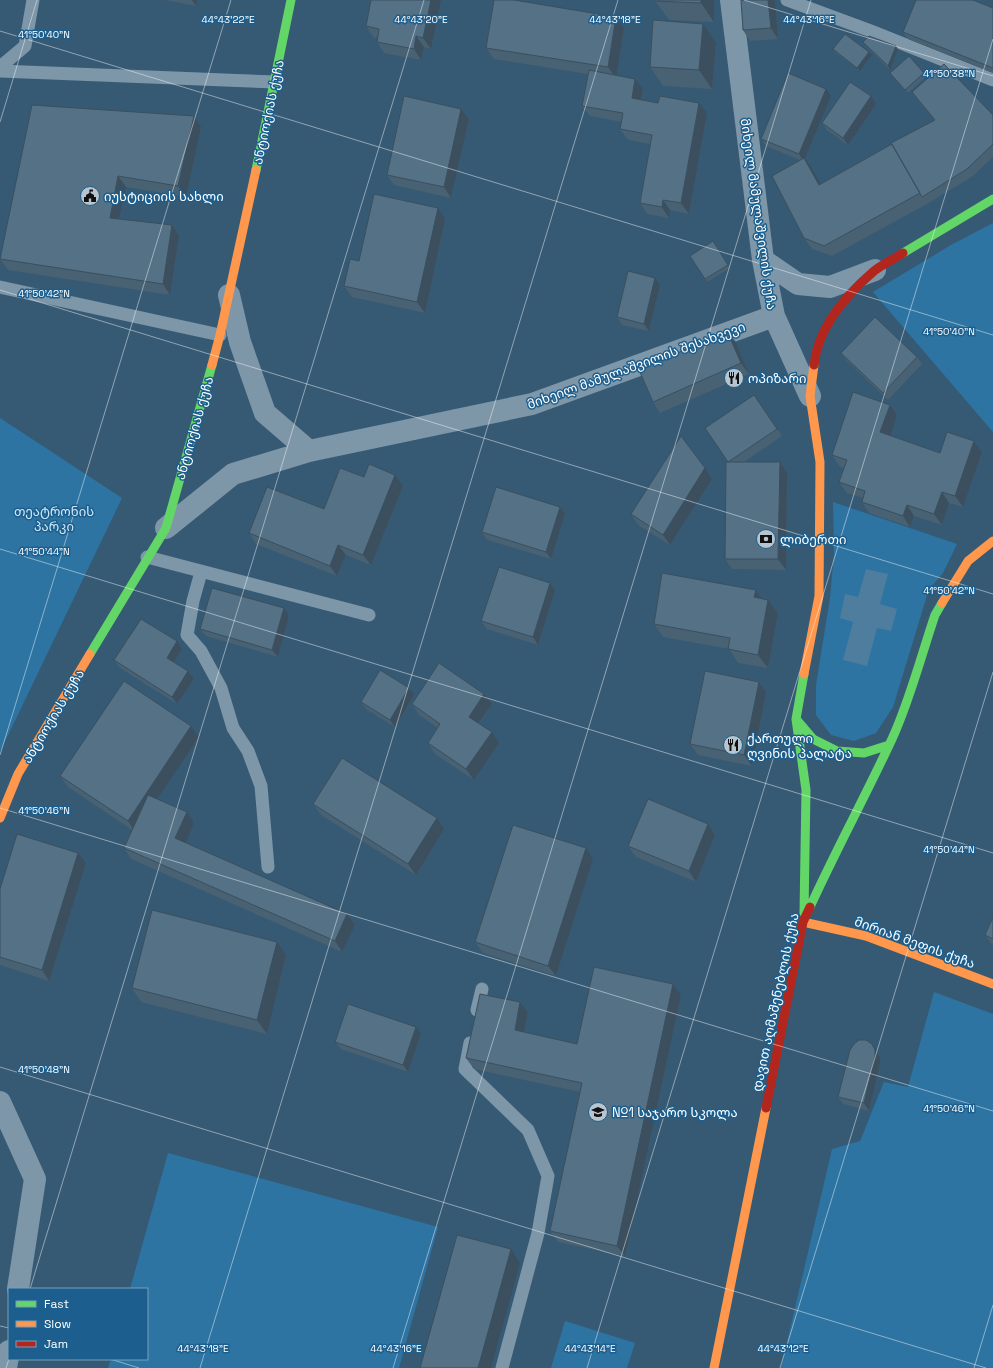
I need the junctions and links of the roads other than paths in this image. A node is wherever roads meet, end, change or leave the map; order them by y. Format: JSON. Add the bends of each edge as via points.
{"nodes":[{"id":1,"x":33,"y":0,"type":"edge"},
{"id":2,"x":291,"y":0,"type":"edge"},
{"id":3,"x":731,"y":0,"type":"edge"},
{"id":4,"x":787,"y":0,"type":"edge"},
{"id":5,"x":0,"y":67,"type":"edge"},
{"id":6,"x":0,"y":71,"type":"edge"},
{"id":7,"x":993,"y":80,"type":"edge"},
{"id":8,"x":274,"y":82,"type":"junction"},
{"id":9,"x":993,"y":199,"type":"edge"},
{"id":10,"x":763,"y":260,"type":"junction"},
{"id":11,"x":876,"y":270,"type":"junction"},
{"id":12,"x":0,"y":286,"type":"edge"},
{"id":13,"x":229,"y":296,"type":"junction"},
{"id":14,"x":774,"y":316,"type":"junction"},
{"id":15,"x":220,"y":335,"type":"junction"},
{"id":16,"x":810,"y":396,"type":"junction"},
{"id":17,"x":309,"y":451,"type":"junction"},
{"id":18,"x":166,"y":528,"type":"junction"},
{"id":19,"x":993,"y":540,"type":"edge"},
{"id":20,"x":147,"y":557,"type":"junction"},
{"id":21,"x":201,"y":572,"type":"junction"},
{"id":22,"x":369,"y":615,"type":"dead end"},
{"id":23,"x":796,"y":719,"type":"junction"},
{"id":24,"x":889,"y":746,"type":"junction"},
{"id":25,"x":0,"y":818,"type":"edge"},
{"id":26,"x":268,"y":867,"type":"dead end"},
{"id":27,"x":803,"y":922,"type":"junction"},
{"id":28,"x":993,"y":984,"type":"edge"},
{"id":29,"x":482,"y":989,"type":"dead end"},
{"id":30,"x":0,"y":1102,"type":"edge"},
{"id":31,"x":18,"y":1288,"type":"edge"},
{"id":32,"x":8,"y":1356,"type":"edge"},
{"id":33,"x":6,"y":1368,"type":"edge"},
{"id":34,"x":502,"y":1368,"type":"edge"},
{"id":35,"x":714,"y":1368,"type":"edge"}],
"edges":[{"from":1,"to":5,"type":"lane","via":[[25,46]]},
{"from":2,"to":8,"type":"main road","name":"ანტიოქიას ქუჩა"},
{"from":3,"to":10,"type":"street","name":"მიხეილ მამულაშვილის ქუჩა"},
{"from":4,"to":7,"type":"lane"},
{"from":6,"to":8,"type":"lane"},
{"from":8,"to":13,"type":"main road","name":"ანტიოქიას ქუჩა"},
{"from":9,"to":11,"type":"main road"},
{"from":10,"to":11,"type":"street","via":[[798,284],[830,287]]},
{"from":10,"to":14,"type":"street","name":"მიხეილ მამულაშვილის ქუჩა"},
{"from":11,"to":16,"type":"main road","via":[[845,300],[826,326],[815,355]]},
{"from":12,"to":15,"type":"lane"},
{"from":13,"to":15,"type":"main road","name":"ანტიოქიას ქუჩა"},
{"from":13,"to":17,"type":"street","via":[[240,342],[265,414]]},
{"from":14,"to":16,"type":"street","name":"მიხეილ მამულაშვილის ქუჩა"},
{"from":14,"to":17,"type":"street","name":"მიხეილ მამულაშვილის შესახვევი","via":[[532,404]]},
{"from":15,"to":18,"type":"main road","name":"ანტიოქიას ქუჩა"},
{"from":16,"to":23,"type":"main road","name":"მიხეილ მამულაშვილის ქუჩა","via":[[820,462],[819,596]]},
{"from":17,"to":18,"type":"street","name":"მიხეილ მამულაშვილის შესახვევი","via":[[233,474]]},
{"from":18,"to":20,"type":"main road","name":"ანტიოქიას ქუჩა"},
{"from":19,"to":24,"type":"main road","name":"დავით აღმაშენებლის ქუჩა","via":[[968,561],[935,615]]},
{"from":20,"to":21,"type":"lane"},
{"from":20,"to":25,"type":"main road","name":"ანტიოქიას ქუჩა","via":[[18,774]]},
{"from":21,"to":22,"type":"lane"},
{"from":21,"to":26,"type":"lane","via":[[187,635],[201,651],[221,688],[233,728],[248,751],[261,786]]},
{"from":23,"to":24,"type":"main road","via":[[813,739],[837,751],[864,753]]},
{"from":23,"to":27,"type":"main road","name":"მიხეილ მამულაშვილის ქუჩა","via":[[806,790]]},
{"from":24,"to":27,"type":"main road","name":"დავით აღმაშენებლის ქუჩა"},
{"from":27,"to":28,"type":"main road","name":"მირიან მეფის ქუჩა","via":[[866,936]]},
{"from":27,"to":35,"type":"main road","name":"დავით აღმაშენებლის ქუჩა"},
{"from":29,"to":34,"type":"lane","via":[[465,1069],[528,1130],[548,1176],[538,1233]]},
{"from":30,"to":31,"type":"street","via":[[35,1179]]},
{"from":32,"to":33,"type":"street"}]}
